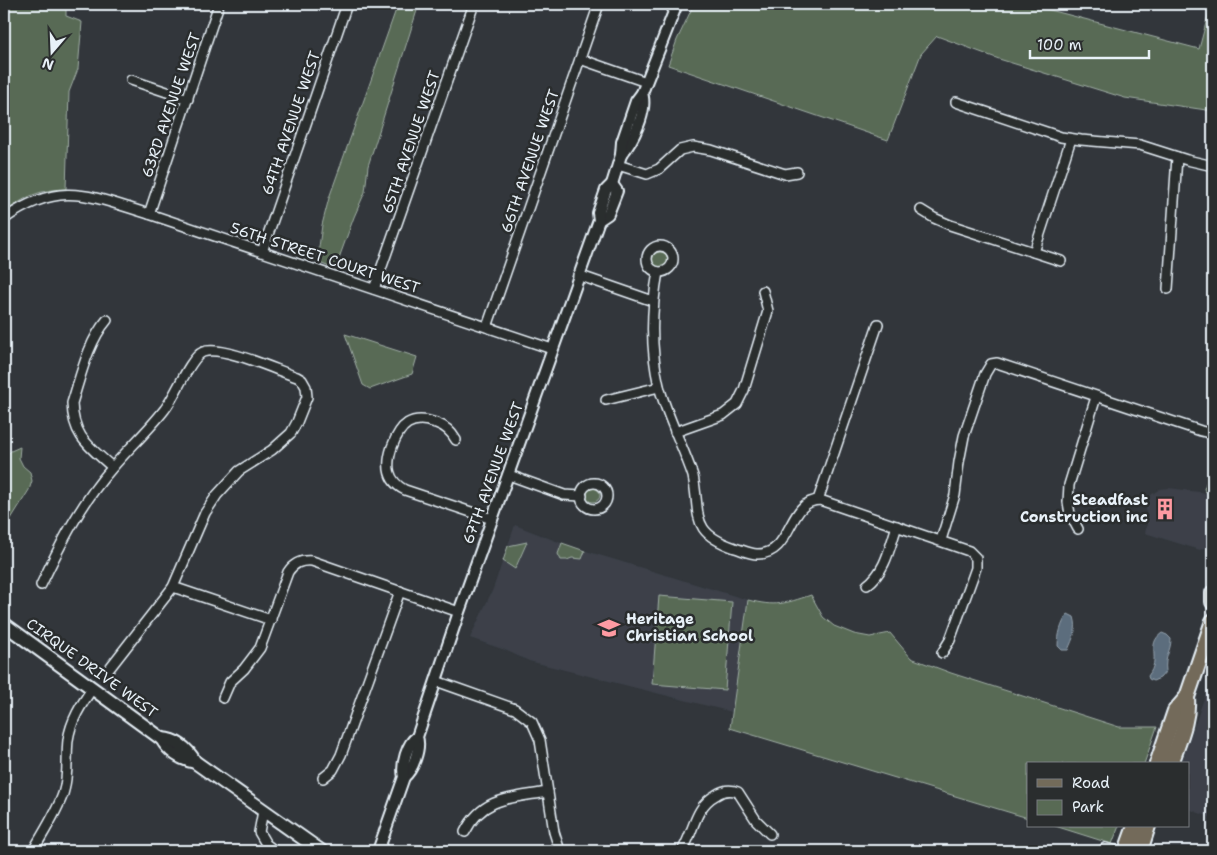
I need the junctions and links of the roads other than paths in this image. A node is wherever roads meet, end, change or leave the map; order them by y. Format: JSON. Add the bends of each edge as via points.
{"nodes":[{"id":1,"x":220,"y":4,"type":"edge"},
{"id":2,"x":346,"y":4,"type":"edge"},
{"id":3,"x":474,"y":4,"type":"edge"},
{"id":4,"x":599,"y":4,"type":"edge"},
{"id":5,"x":677,"y":4,"type":"edge"},
{"id":6,"x":580,"y":59,"type":"junction"},
{"id":7,"x":132,"y":80,"type":"dead end"},
{"id":8,"x":646,"y":82,"type":"junction"},
{"id":9,"x":188,"y":100,"type":"junction"},
{"id":10,"x":956,"y":102,"type":"dead end"},
{"id":11,"x":1071,"y":139,"type":"junction"},
{"id":12,"x":1177,"y":157,"type":"junction"},
{"id":13,"x":620,"y":160,"type":"junction"},
{"id":14,"x":1213,"y":166,"type":"edge"},
{"id":15,"x":797,"y":172,"type":"dead end"},
{"id":16,"x":921,"y":210,"type":"dead end"},
{"id":17,"x":149,"y":214,"type":"junction"},
{"id":18,"x":4,"y":219,"type":"edge"},
{"id":19,"x":262,"y":252,"type":"junction"},
{"id":20,"x":1034,"y":252,"type":"junction"},
{"id":21,"x":1061,"y":261,"type":"dead end"},
{"id":22,"x":658,"y":272,"type":"dead end"},
{"id":23,"x":578,"y":276,"type":"junction"},
{"id":24,"x":374,"y":289,"type":"junction"},
{"id":25,"x":1168,"y":289,"type":"dead end"},
{"id":26,"x":763,"y":291,"type":"dead end"},
{"id":27,"x":653,"y":301,"type":"junction"},
{"id":28,"x":107,"y":320,"type":"dead end"},
{"id":29,"x":878,"y":324,"type":"dead end"},
{"id":30,"x":487,"y":327,"type":"junction"},
{"id":31,"x":552,"y":349,"type":"junction"},
{"id":32,"x":659,"y":387,"type":"junction"},
{"id":33,"x":1096,"y":397,"type":"junction"},
{"id":34,"x":606,"y":400,"type":"dead end"},
{"id":35,"x":675,"y":432,"type":"junction"},
{"id":36,"x":1213,"y":434,"type":"edge"},
{"id":37,"x":456,"y":440,"type":"dead end"},
{"id":38,"x":112,"y":467,"type":"junction"},
{"id":39,"x":509,"y":475,"type":"junction"},
{"id":40,"x":582,"y":496,"type":"dead end"},
{"id":41,"x":818,"y":500,"type":"junction"},
{"id":42,"x":492,"y":519,"type":"junction"},
{"id":43,"x":897,"y":526,"type":"junction"},
{"id":44,"x":1078,"y":529,"type":"dead end"},
{"id":45,"x":941,"y":540,"type":"junction"},
{"id":46,"x":41,"y":585,"type":"dead end"},
{"id":47,"x":867,"y":585,"type":"dead end"},
{"id":48,"x":173,"y":587,"type":"junction"},
{"id":49,"x":400,"y":591,"type":"junction"},
{"id":50,"x":1213,"y":593,"type":"edge"},
{"id":51,"x":1213,"y":602,"type":"edge"},
{"id":52,"x":459,"y":612,"type":"junction"},
{"id":53,"x":271,"y":620,"type":"junction"},
{"id":54,"x":1213,"y":621,"type":"edge"},
{"id":55,"x":4,"y":624,"type":"edge"},
{"id":56,"x":942,"y":653,"type":"dead end"},
{"id":57,"x":109,"y":669,"type":"dead end"},
{"id":58,"x":436,"y":681,"type":"junction"},
{"id":59,"x":92,"y":689,"type":"junction"},
{"id":60,"x":1187,"y":697,"type":"junction"},
{"id":61,"x":223,"y":698,"type":"dead end"},
{"id":62,"x":1158,"y":762,"type":"edge"},
{"id":63,"x":1172,"y":762,"type":"edge"},
{"id":64,"x":323,"y":778,"type":"dead end"},
{"id":65,"x":548,"y":792,"type":"junction"},
{"id":66,"x":263,"y":811,"type":"junction"},
{"id":67,"x":1134,"y":828,"type":"edge"},
{"id":68,"x":1147,"y":828,"type":"edge"},
{"id":69,"x":465,"y":832,"type":"dead end"},
{"id":70,"x":770,"y":834,"type":"dead end"},
{"id":71,"x":1105,"y":848,"type":"dead end"},
{"id":72,"x":33,"y":851,"type":"edge"},
{"id":73,"x":275,"y":851,"type":"edge"},
{"id":74,"x":321,"y":851,"type":"edge"},
{"id":75,"x":378,"y":851,"type":"edge"},
{"id":76,"x":560,"y":851,"type":"edge"},
{"id":77,"x":682,"y":851,"type":"edge"},
{"id":78,"x":1118,"y":851,"type":"edge"},
{"id":79,"x":1126,"y":851,"type":"edge"},
{"id":80,"x":1140,"y":851,"type":"edge"}],
"edges":[{"from":1,"to":9,"type":"street","name":"63RD AVENUE WEST"},
{"from":2,"to":19,"type":"street","name":"64TH AVENUE WEST"},
{"from":3,"to":24,"type":"street","name":"65TH AVENUE WEST"},
{"from":4,"to":6,"type":"street","name":"66TH AVENUE WEST"},
{"from":5,"to":8,"type":"street","name":"67TH AVENUE WEST"},
{"from":6,"to":8,"type":"street"},
{"from":6,"to":30,"type":"street","name":"66TH AVENUE WEST"},
{"from":7,"to":9,"type":"street"},
{"from":8,"to":13,"type":"street","name":"67TH AVENUE WEST","via":[[642,93],[645,103],[631,144]]},
{"from":9,"to":17,"type":"street","name":"63RD AVENUE WEST"},
{"from":10,"to":11,"type":"street"},
{"from":11,"to":12,"type":"street","via":[[1131,143]]},
{"from":11,"to":20,"type":"street"},
{"from":12,"to":14,"type":"street"},
{"from":12,"to":25,"type":"street"},
{"from":13,"to":15,"type":"street","via":[[647,174],[659,169],[680,150],[693,147],[785,174]]},
{"from":13,"to":23,"type":"street","name":"67TH AVENUE WEST","via":[[612,184],[606,190]]},
{"from":16,"to":20,"type":"street","via":[[950,225]]},
{"from":17,"to":18,"type":"street","name":"56TH STREET COURT WEST","via":[[88,195],[61,194],[18,209]]},
{"from":17,"to":19,"type":"street","name":"56TH STREET COURT WEST"},
{"from":19,"to":24,"type":"street","name":"56TH STREET COURT WEST"},
{"from":20,"to":21,"type":"street"},
{"from":22,"to":27,"type":"street"},
{"from":23,"to":27,"type":"street"},
{"from":23,"to":31,"type":"street","name":"67TH AVENUE WEST"},
{"from":24,"to":30,"type":"street","name":"56TH STREET COURT WEST"},
{"from":26,"to":35,"type":"street","via":[[768,311],[737,404],[723,415]]},
{"from":27,"to":32,"type":"street","via":[[653,347]]},
{"from":28,"to":38,"type":"street","via":[[93,342],[72,410],[79,435]]},
{"from":29,"to":41,"type":"street"},
{"from":30,"to":31,"type":"street","name":"56TH STREET COURT WEST"},
{"from":31,"to":39,"type":"street","name":"67TH AVENUE WEST"},
{"from":32,"to":34,"type":"street"},
{"from":32,"to":35,"type":"street"},
{"from":33,"to":36,"type":"street"},
{"from":33,"to":44,"type":"street","via":[[1069,485],[1070,514]]},
{"from":33,"to":45,"type":"street","via":[[996,363],[990,364],[959,458],[956,495]]},
{"from":35,"to":41,"type":"street","via":[[693,476],[700,523],[717,541],[754,554],[770,551],[782,542],[803,506]]},
{"from":37,"to":42,"type":"street","via":[[441,424],[421,419],[408,423],[398,432],[389,458],[392,478],[406,490]]},
{"from":38,"to":46,"type":"street","via":[[68,529]]},
{"from":38,"to":48,"type":"street","via":[[164,410],[200,354],[225,352],[297,377],[306,387],[307,397],[290,433],[272,450],[239,471],[216,494]]},
{"from":39,"to":40,"type":"street","via":[[564,495]]},
{"from":39,"to":42,"type":"street","name":"67TH AVENUE WEST"},
{"from":41,"to":43,"type":"street"},
{"from":42,"to":52,"type":"street","name":"67TH AVENUE WEST"},
{"from":43,"to":45,"type":"street"},
{"from":43,"to":47,"type":"street","via":[[881,571]]},
{"from":45,"to":56,"type":"street","via":[[967,550],[977,561],[950,640]]},
{"from":48,"to":53,"type":"street"},
{"from":48,"to":57,"type":"street"},
{"from":49,"to":52,"type":"street"},
{"from":49,"to":53,"type":"street","via":[[312,561],[300,562],[288,572]]},
{"from":49,"to":64,"type":"street","via":[[340,758]]},
{"from":50,"to":51,"type":"main road"},
{"from":52,"to":58,"type":"street","name":"67TH AVENUE WEST"},
{"from":53,"to":61,"type":"street","via":[[255,655],[230,682]]},
{"from":54,"to":60,"type":"main road"},
{"from":55,"to":59,"type":"main road","name":"CIRQUE DRIVE WEST"},
{"from":58,"to":65,"type":"street","via":[[527,716],[538,733]]},
{"from":58,"to":75,"type":"street","name":"67TH AVENUE WEST","via":[[418,737],[412,740],[402,770],[404,777]]},
{"from":59,"to":66,"type":"main road","name":"CIRQUE DRIVE WEST","via":[[162,739],[166,747],[184,760],[194,762]]},
{"from":59,"to":72,"type":"street","via":[[70,729],[63,793]]},
{"from":60,"to":62,"type":"main road","via":[[1175,711]]},
{"from":60,"to":63,"type":"main road","via":[[1186,720]]},
{"from":65,"to":69,"type":"street","via":[[485,807],[475,815]]},
{"from":65,"to":76,"type":"street"},
{"from":66,"to":73,"type":"street","via":[[259,832]]},
{"from":66,"to":74,"type":"main road","name":"CIRQUE DRIVE WEST"},
{"from":67,"to":79,"type":"main road"},
{"from":68,"to":80,"type":"main road"},
{"from":70,"to":77,"type":"street","via":[[756,820],[738,792],[724,791],[709,799],[700,809]]},
{"from":71,"to":78,"type":"street"}]}
